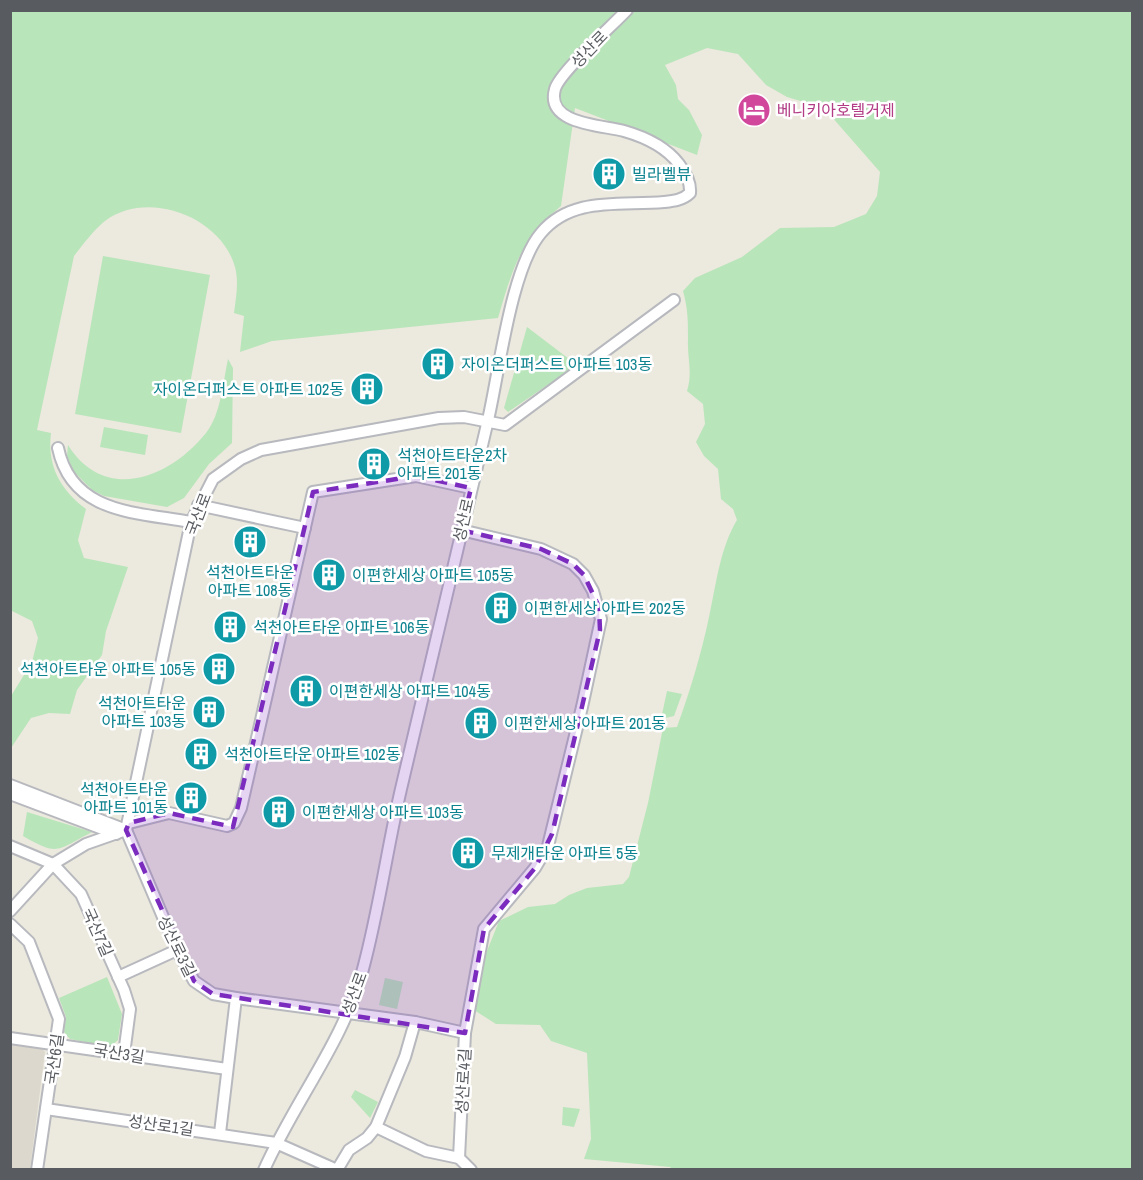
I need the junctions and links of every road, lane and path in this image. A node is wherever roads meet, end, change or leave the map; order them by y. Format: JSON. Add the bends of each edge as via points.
{"nodes":[{"id":1,"x":627,"y":10,"type":"edge"},
{"id":2,"x":674,"y":300,"type":"dead end"},
{"id":3,"x":488,"y":421,"type":"junction"},
{"id":4,"x":58,"y":448,"type":"dead end"},
{"id":5,"x":471,"y":488,"type":"junction"},
{"id":6,"x":198,"y":505,"type":"junction"},
{"id":7,"x":192,"y":522,"type":"junction"},
{"id":8,"x":305,"y":528,"type":"junction"},
{"id":9,"x":461,"y":530,"type":"junction"},
{"id":10,"x":10,"y":785,"type":"edge"},
{"id":11,"x":10,"y":794,"type":"edge"},
{"id":12,"x":124,"y":829,"type":"junction"},
{"id":13,"x":10,"y":846,"type":"edge"},
{"id":14,"x":53,"y":864,"type":"junction"},
{"id":15,"x":10,"y":911,"type":"edge"},
{"id":16,"x":10,"y":924,"type":"edge"},
{"id":17,"x":177,"y":950,"type":"junction"},
{"id":18,"x":118,"y":977,"type":"junction"},
{"id":19,"x":236,"y":998,"type":"junction"},
{"id":20,"x":347,"y":1015,"type":"junction"},
{"id":21,"x":415,"y":1022,"type":"junction"},
{"id":22,"x":465,"y":1034,"type":"junction"},
{"id":23,"x":10,"y":1038,"type":"edge"},
{"id":24,"x":56,"y":1044,"type":"junction"},
{"id":25,"x":124,"y":1054,"type":"junction"},
{"id":26,"x":227,"y":1069,"type":"junction"},
{"id":27,"x":46,"y":1109,"type":"junction"},
{"id":28,"x":376,"y":1127,"type":"junction"},
{"id":29,"x":220,"y":1133,"type":"junction"},
{"id":30,"x":276,"y":1143,"type":"junction"},
{"id":31,"x":459,"y":1158,"type":"junction"},
{"id":32,"x":37,"y":1170,"type":"edge"},
{"id":33,"x":264,"y":1170,"type":"edge"},
{"id":34,"x":337,"y":1170,"type":"edge"},
{"id":35,"x":471,"y":1170,"type":"edge"}],
"edges":[{"from":1,"to":3,"type":"street","name":"성산로","via":[[567,73],[556,87],[554,101],[562,114],[577,122],[623,131],[661,147],[685,171],[690,193],[668,201],[576,207],[540,234],[526,257],[518,284]]},
{"from":2,"to":3,"type":"street","name":"국산로","via":[[505,425]]},
{"from":3,"to":5,"type":"street","name":"성산로"},
{"from":3,"to":6,"type":"street","name":"국산로","via":[[439,418],[261,450],[213,479]]},
{"from":4,"to":7,"type":"street","via":[[70,482],[98,503]]},
{"from":5,"to":8,"type":"street","via":[[416,476],[320,490],[313,492]]},
{"from":5,"to":9,"type":"street","name":"성산로"},
{"from":6,"to":7,"type":"street","name":"국산로"},
{"from":6,"to":8,"type":"street"},
{"from":7,"to":12,"type":"street","name":"국산로"},
{"from":8,"to":12,"type":"street","via":[[241,808],[234,823],[227,826],[170,813]]},
{"from":9,"to":20,"type":"street","name":"성산로","via":[[401,785],[364,966]]},
{"from":9,"to":22,"type":"street","via":[[541,549],[573,564],[593,591],[601,618],[552,834],[535,867],[484,929]]},
{"from":10,"to":12,"type":"street"},
{"from":11,"to":12,"type":"street"},
{"from":12,"to":14,"type":"street","via":[[86,844]]},
{"from":12,"to":17,"type":"street","name":"성산로3길"},
{"from":13,"to":14,"type":"street","name":"국산7길"},
{"from":14,"to":15,"type":"street"},
{"from":14,"to":18,"type":"street","name":"국산7길","via":[[81,894]]},
{"from":16,"to":24,"type":"street","name":"국산6길","via":[[29,942],[59,1019]]},
{"from":17,"to":18,"type":"street"},
{"from":17,"to":19,"type":"street","name":"성산로3길","via":[[194,981],[213,994]]},
{"from":18,"to":25,"type":"street","name":"국산7길","via":[[130,1009]]},
{"from":19,"to":20,"type":"street","name":"성산로3길"},
{"from":19,"to":26,"type":"street"},
{"from":20,"to":21,"type":"street","name":"성산로4길"},
{"from":20,"to":30,"type":"street","name":"성산로"},
{"from":21,"to":22,"type":"street","name":"성산로4길"},
{"from":21,"to":28,"type":"street","via":[[405,1058]]},
{"from":22,"to":31,"type":"street","name":"성산로4길"},
{"from":23,"to":24,"type":"street","name":"국산3길"},
{"from":24,"to":25,"type":"street","name":"국산3길"},
{"from":24,"to":27,"type":"street","name":"국산6길"},
{"from":25,"to":26,"type":"street","name":"국산3길"},
{"from":26,"to":29,"type":"street"},
{"from":27,"to":29,"type":"street","name":"성산로1길"},
{"from":27,"to":32,"type":"street","name":"국산6길"},
{"from":28,"to":31,"type":"street","via":[[426,1151]]},
{"from":28,"to":34,"type":"street","via":[[349,1150]]},
{"from":29,"to":30,"type":"street","name":"성산로1길"},
{"from":30,"to":33,"type":"street","name":"성산로"},
{"from":30,"to":34,"type":"street","name":"성산로1길"},
{"from":31,"to":35,"type":"street"}]}
